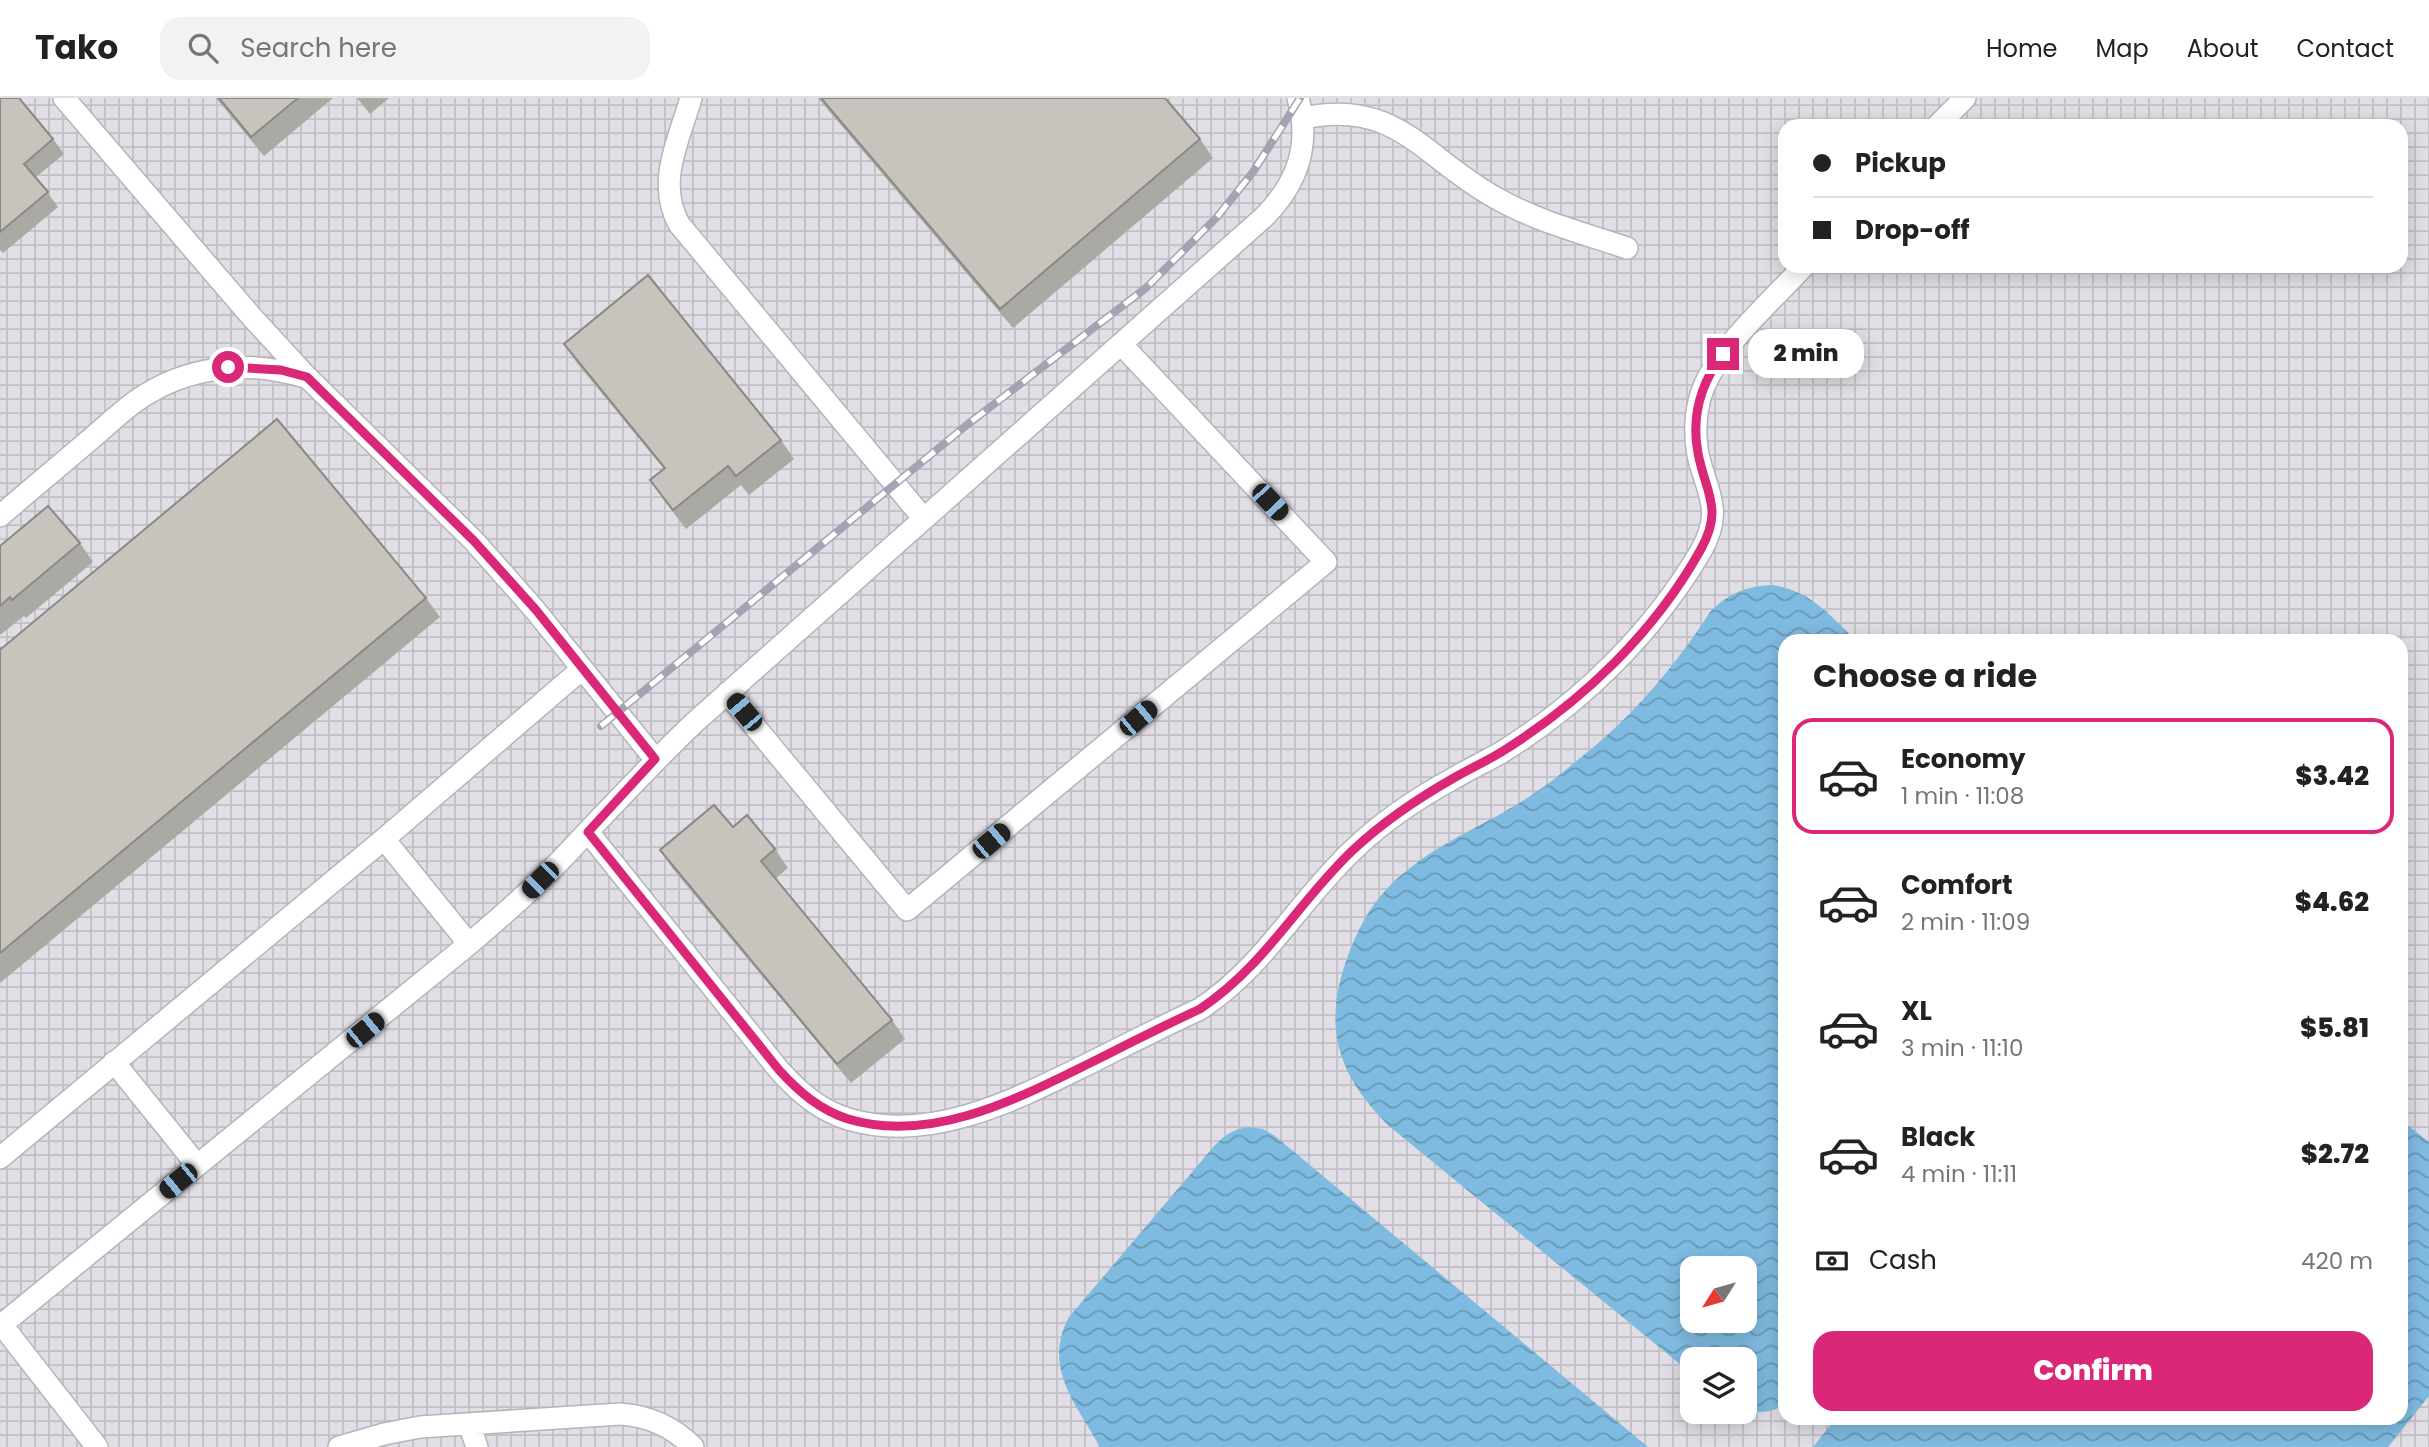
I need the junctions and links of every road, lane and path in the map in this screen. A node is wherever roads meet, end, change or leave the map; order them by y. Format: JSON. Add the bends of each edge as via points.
{"nodes":[{"id":1,"x":64,"y":98,"type":"edge"},
{"id":2,"x":691,"y":98,"type":"edge"},
{"id":3,"x":1965,"y":98,"type":"edge"},
{"id":4,"x":1345,"y":104,"type":"edge"},
{"id":5,"x":1301,"y":108,"type":"edge"},
{"id":6,"x":1944,"y":119,"type":"edge"},
{"id":7,"x":1626,"y":248,"type":"dead end"},
{"id":8,"x":1798,"y":273,"type":"edge"},
{"id":9,"x":1121,"y":344,"type":"junction"},
{"id":10,"x":307,"y":377,"type":"junction"},
{"id":11,"x":0,"y":516,"type":"edge"},
{"id":12,"x":924,"y":519,"type":"junction"},
{"id":13,"x":582,"y":669,"type":"junction"},
{"id":14,"x":727,"y":692,"type":"junction"},
{"id":15,"x":655,"y":759,"type":"junction"},
{"id":16,"x":588,"y":832,"type":"junction"},
{"id":17,"x":384,"y":839,"type":"junction"},
{"id":18,"x":469,"y":944,"type":"junction"},
{"id":19,"x":114,"y":1062,"type":"junction"},
{"id":20,"x":0,"y":1158,"type":"edge"},
{"id":21,"x":197,"y":1166,"type":"junction"},
{"id":22,"x":1,"y":1326,"type":"edge"},
{"id":23,"x":468,"y":1424,"type":"junction"},
{"id":24,"x":97,"y":1447,"type":"edge"},
{"id":25,"x":339,"y":1447,"type":"edge"},
{"id":26,"x":477,"y":1447,"type":"edge"},
{"id":27,"x":693,"y":1447,"type":"edge"}],
"edges":[{"from":1,"to":10,"type":"lane"},
{"from":2,"to":12,"type":"lane","via":[[669,172],[672,211]]},
{"from":3,"to":6,"type":"lane"},
{"from":4,"to":5,"type":"lane"},
{"from":4,"to":7,"type":"lane","via":[[1400,128],[1466,180],[1517,209]]},
{"from":5,"to":9,"type":"lane","via":[[1304,137],[1300,160],[1280,201]]},
{"from":8,"to":16,"type":"lane","via":[[1723,354],[1704,386],[1695,429],[1713,506],[1708,536],[1678,586],[1625,651],[1588,689],[1546,722],[1384,823],[1325,878],[1258,960],[1224,993],[1037,1089],[979,1112],[922,1124],[869,1124],[820,1107],[779,1070]]},
{"from":9,"to":12,"type":"lane"},
{"from":9,"to":14,"type":"lane","via":[[1326,562],[907,910]]},
{"from":10,"to":11,"type":"lane","via":[[255,367],[215,369],[178,378],[134,402]]},
{"from":10,"to":13,"type":"lane","via":[[474,541]]},
{"from":12,"to":14,"type":"lane"},
{"from":13,"to":15,"type":"lane"},
{"from":13,"to":17,"type":"lane"},
{"from":14,"to":15,"type":"lane"},
{"from":15,"to":16,"type":"lane"},
{"from":16,"to":18,"type":"lane"},
{"from":17,"to":18,"type":"lane"},
{"from":17,"to":19,"type":"lane"},
{"from":18,"to":21,"type":"lane"},
{"from":19,"to":20,"type":"lane"},
{"from":19,"to":21,"type":"lane"},
{"from":21,"to":22,"type":"lane"},
{"from":22,"to":24,"type":"lane"},
{"from":23,"to":25,"type":"lane","via":[[419,1427]]},
{"from":23,"to":26,"type":"lane"},
{"from":23,"to":27,"type":"lane","via":[[620,1413],[652,1419]]}]}
